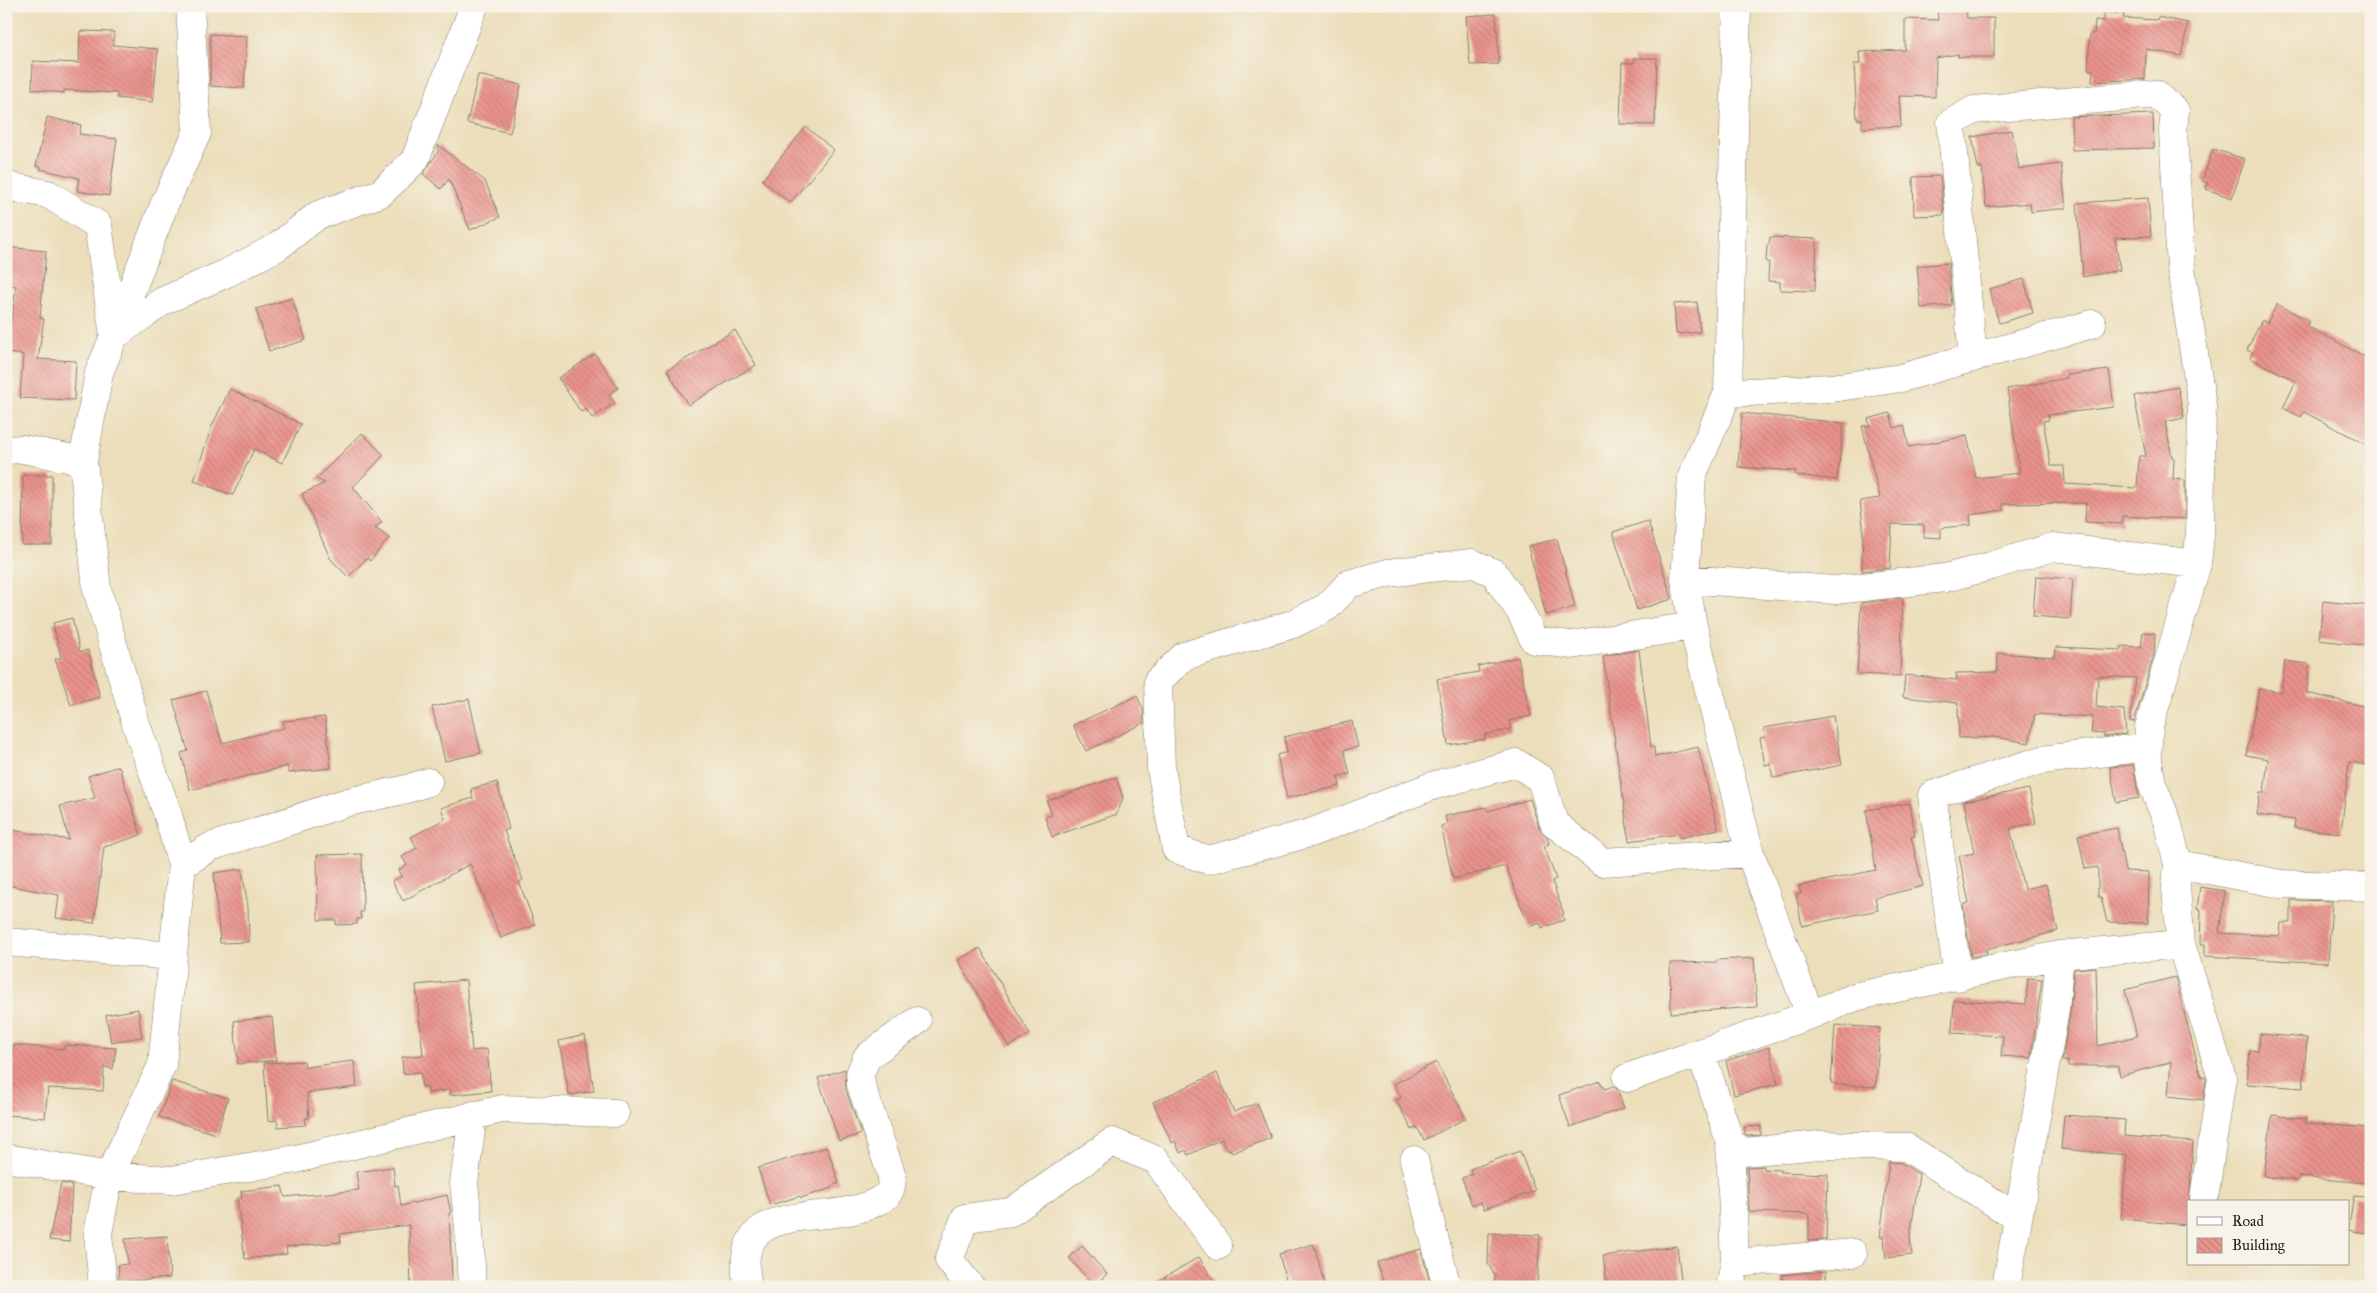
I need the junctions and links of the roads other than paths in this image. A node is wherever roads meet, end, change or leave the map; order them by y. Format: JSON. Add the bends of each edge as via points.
{"nodes":[{"id":1,"x":190,"y":6,"type":"edge"},
{"id":2,"x":474,"y":6,"type":"edge"},
{"id":3,"x":1737,"y":6,"type":"edge"},
{"id":4,"x":6,"y":186,"type":"edge"},
{"id":5,"x":2092,"y":324,"type":"dead end"},
{"id":6,"x":114,"y":336,"type":"junction"},
{"id":7,"x":1973,"y":358,"type":"junction"},
{"id":8,"x":1728,"y":393,"type":"junction"},
{"id":9,"x":6,"y":450,"type":"edge"},
{"id":10,"x":83,"y":461,"type":"junction"},
{"id":11,"x":2197,"y":564,"type":"junction"},
{"id":12,"x":1685,"y":579,"type":"junction"},
{"id":13,"x":1693,"y":626,"type":"junction"},
{"id":14,"x":2148,"y":747,"type":"junction"},
{"id":15,"x":428,"y":782,"type":"dead end"},
{"id":16,"x":1750,"y":853,"type":"junction"},
{"id":17,"x":2178,"y":864,"type":"junction"},
{"id":18,"x":182,"y":865,"type":"junction"},
{"id":19,"x":2371,"y":887,"type":"edge"},
{"id":20,"x":6,"y":942,"type":"edge"},
{"id":21,"x":2181,"y":944,"type":"junction"},
{"id":22,"x":2060,"y":955,"type":"junction"},
{"id":23,"x":173,"y":956,"type":"junction"},
{"id":24,"x":1958,"y":977,"type":"junction"},
{"id":25,"x":1810,"y":1015,"type":"junction"},
{"id":26,"x":917,"y":1021,"type":"dead end"},
{"id":27,"x":1701,"y":1052,"type":"junction"},
{"id":28,"x":1627,"y":1078,"type":"dead end"},
{"id":29,"x":615,"y":1113,"type":"dead end"},
{"id":30,"x":473,"y":1115,"type":"junction"},
{"id":31,"x":1730,"y":1142,"type":"junction"},
{"id":32,"x":6,"y":1158,"type":"edge"},
{"id":33,"x":1414,"y":1160,"type":"dead end"},
{"id":34,"x":108,"y":1176,"type":"junction"},
{"id":35,"x":2204,"y":1198,"type":"dead end"},
{"id":36,"x":2018,"y":1218,"type":"junction"},
{"id":37,"x":1218,"y":1246,"type":"dead end"},
{"id":38,"x":1853,"y":1253,"type":"dead end"},
{"id":39,"x":1732,"y":1275,"type":"edge"},
{"id":40,"x":104,"y":1287,"type":"edge"},
{"id":41,"x":472,"y":1287,"type":"edge"},
{"id":42,"x":748,"y":1287,"type":"edge"},
{"id":43,"x":971,"y":1287,"type":"edge"},
{"id":44,"x":1447,"y":1287,"type":"edge"},
{"id":45,"x":2006,"y":1287,"type":"edge"}],
"edges":[{"from":1,"to":6,"type":"street","via":[[197,134],[164,206]]},
{"from":2,"to":6,"type":"street","via":[[415,160],[381,192],[318,215],[276,247],[228,273],[163,301]]},
{"from":3,"to":8,"type":"street"},
{"from":4,"to":6,"type":"street","via":[[48,194],[98,225]]},
{"from":5,"to":7,"type":"street"},
{"from":6,"to":10,"type":"street","via":[[99,373]]},
{"from":7,"to":8,"type":"street","via":[[1901,378],[1832,388]]},
{"from":7,"to":11,"type":"street","via":[[1951,123],[1974,110],[2156,94],[2175,110],[2173,131],[2181,268],[2202,404]]},
{"from":8,"to":12,"type":"street","via":[[1692,476]]},
{"from":9,"to":10,"type":"street","via":[[23,449]]},
{"from":10,"to":18,"type":"street","via":[[97,589]]},
{"from":11,"to":12,"type":"street","via":[[2053,548],[1945,578],[1835,590]]},
{"from":11,"to":14,"type":"street","via":[[2149,727]]},
{"from":12,"to":13,"type":"street"},
{"from":13,"to":16,"type":"street"},
{"from":13,"to":16,"type":"street","via":[[1571,645],[1534,640],[1520,611],[1494,573],[1472,563],[1388,573],[1349,584],[1327,607],[1293,624],[1184,656],[1158,681],[1161,769],[1176,849],[1208,860],[1310,833],[1432,786],[1516,763],[1541,779],[1554,822],[1602,862]]},
{"from":14,"to":17,"type":"street","via":[[2152,784],[2167,822]]},
{"from":14,"to":24,"type":"street","via":[[2042,760],[1932,795]]},
{"from":15,"to":18,"type":"street","via":[[407,790],[348,802],[210,847]]},
{"from":16,"to":25,"type":"street"},
{"from":17,"to":19,"type":"street","via":[[2281,884]]},
{"from":17,"to":21,"type":"street","via":[[2176,888]]},
{"from":18,"to":23,"type":"street"},
{"from":20,"to":23,"type":"street"},
{"from":21,"to":22,"type":"street"},
{"from":21,"to":35,"type":"street","via":[[2222,1078]]},
{"from":22,"to":24,"type":"street"},
{"from":22,"to":36,"type":"street","via":[[2055,1010]]},
{"from":23,"to":34,"type":"street","via":[[162,1065]]},
{"from":24,"to":25,"type":"street","via":[[1858,996]]},
{"from":25,"to":27,"type":"street"},
{"from":26,"to":42,"type":"street","via":[[868,1057],[860,1074],[892,1176],[892,1186],[886,1198],[857,1211],[788,1218],[764,1227],[750,1241],[746,1255]]},
{"from":27,"to":28,"type":"street"},
{"from":27,"to":31,"type":"street"},
{"from":29,"to":30,"type":"street","via":[[502,1109]]},
{"from":30,"to":34,"type":"street","via":[[296,1159],[172,1180]]},
{"from":30,"to":41,"type":"street","via":[[464,1183]]},
{"from":31,"to":36,"type":"street","via":[[1744,1152],[1820,1145],[1906,1147]]},
{"from":31,"to":39,"type":"street"},
{"from":32,"to":34,"type":"street"},
{"from":33,"to":44,"type":"street"},
{"from":34,"to":40,"type":"street","via":[[98,1234]]},
{"from":36,"to":45,"type":"street"},
{"from":37,"to":43,"type":"street","via":[[1156,1160],[1112,1142],[1011,1212],[965,1218],[949,1260]]},
{"from":38,"to":39,"type":"street"}]}
